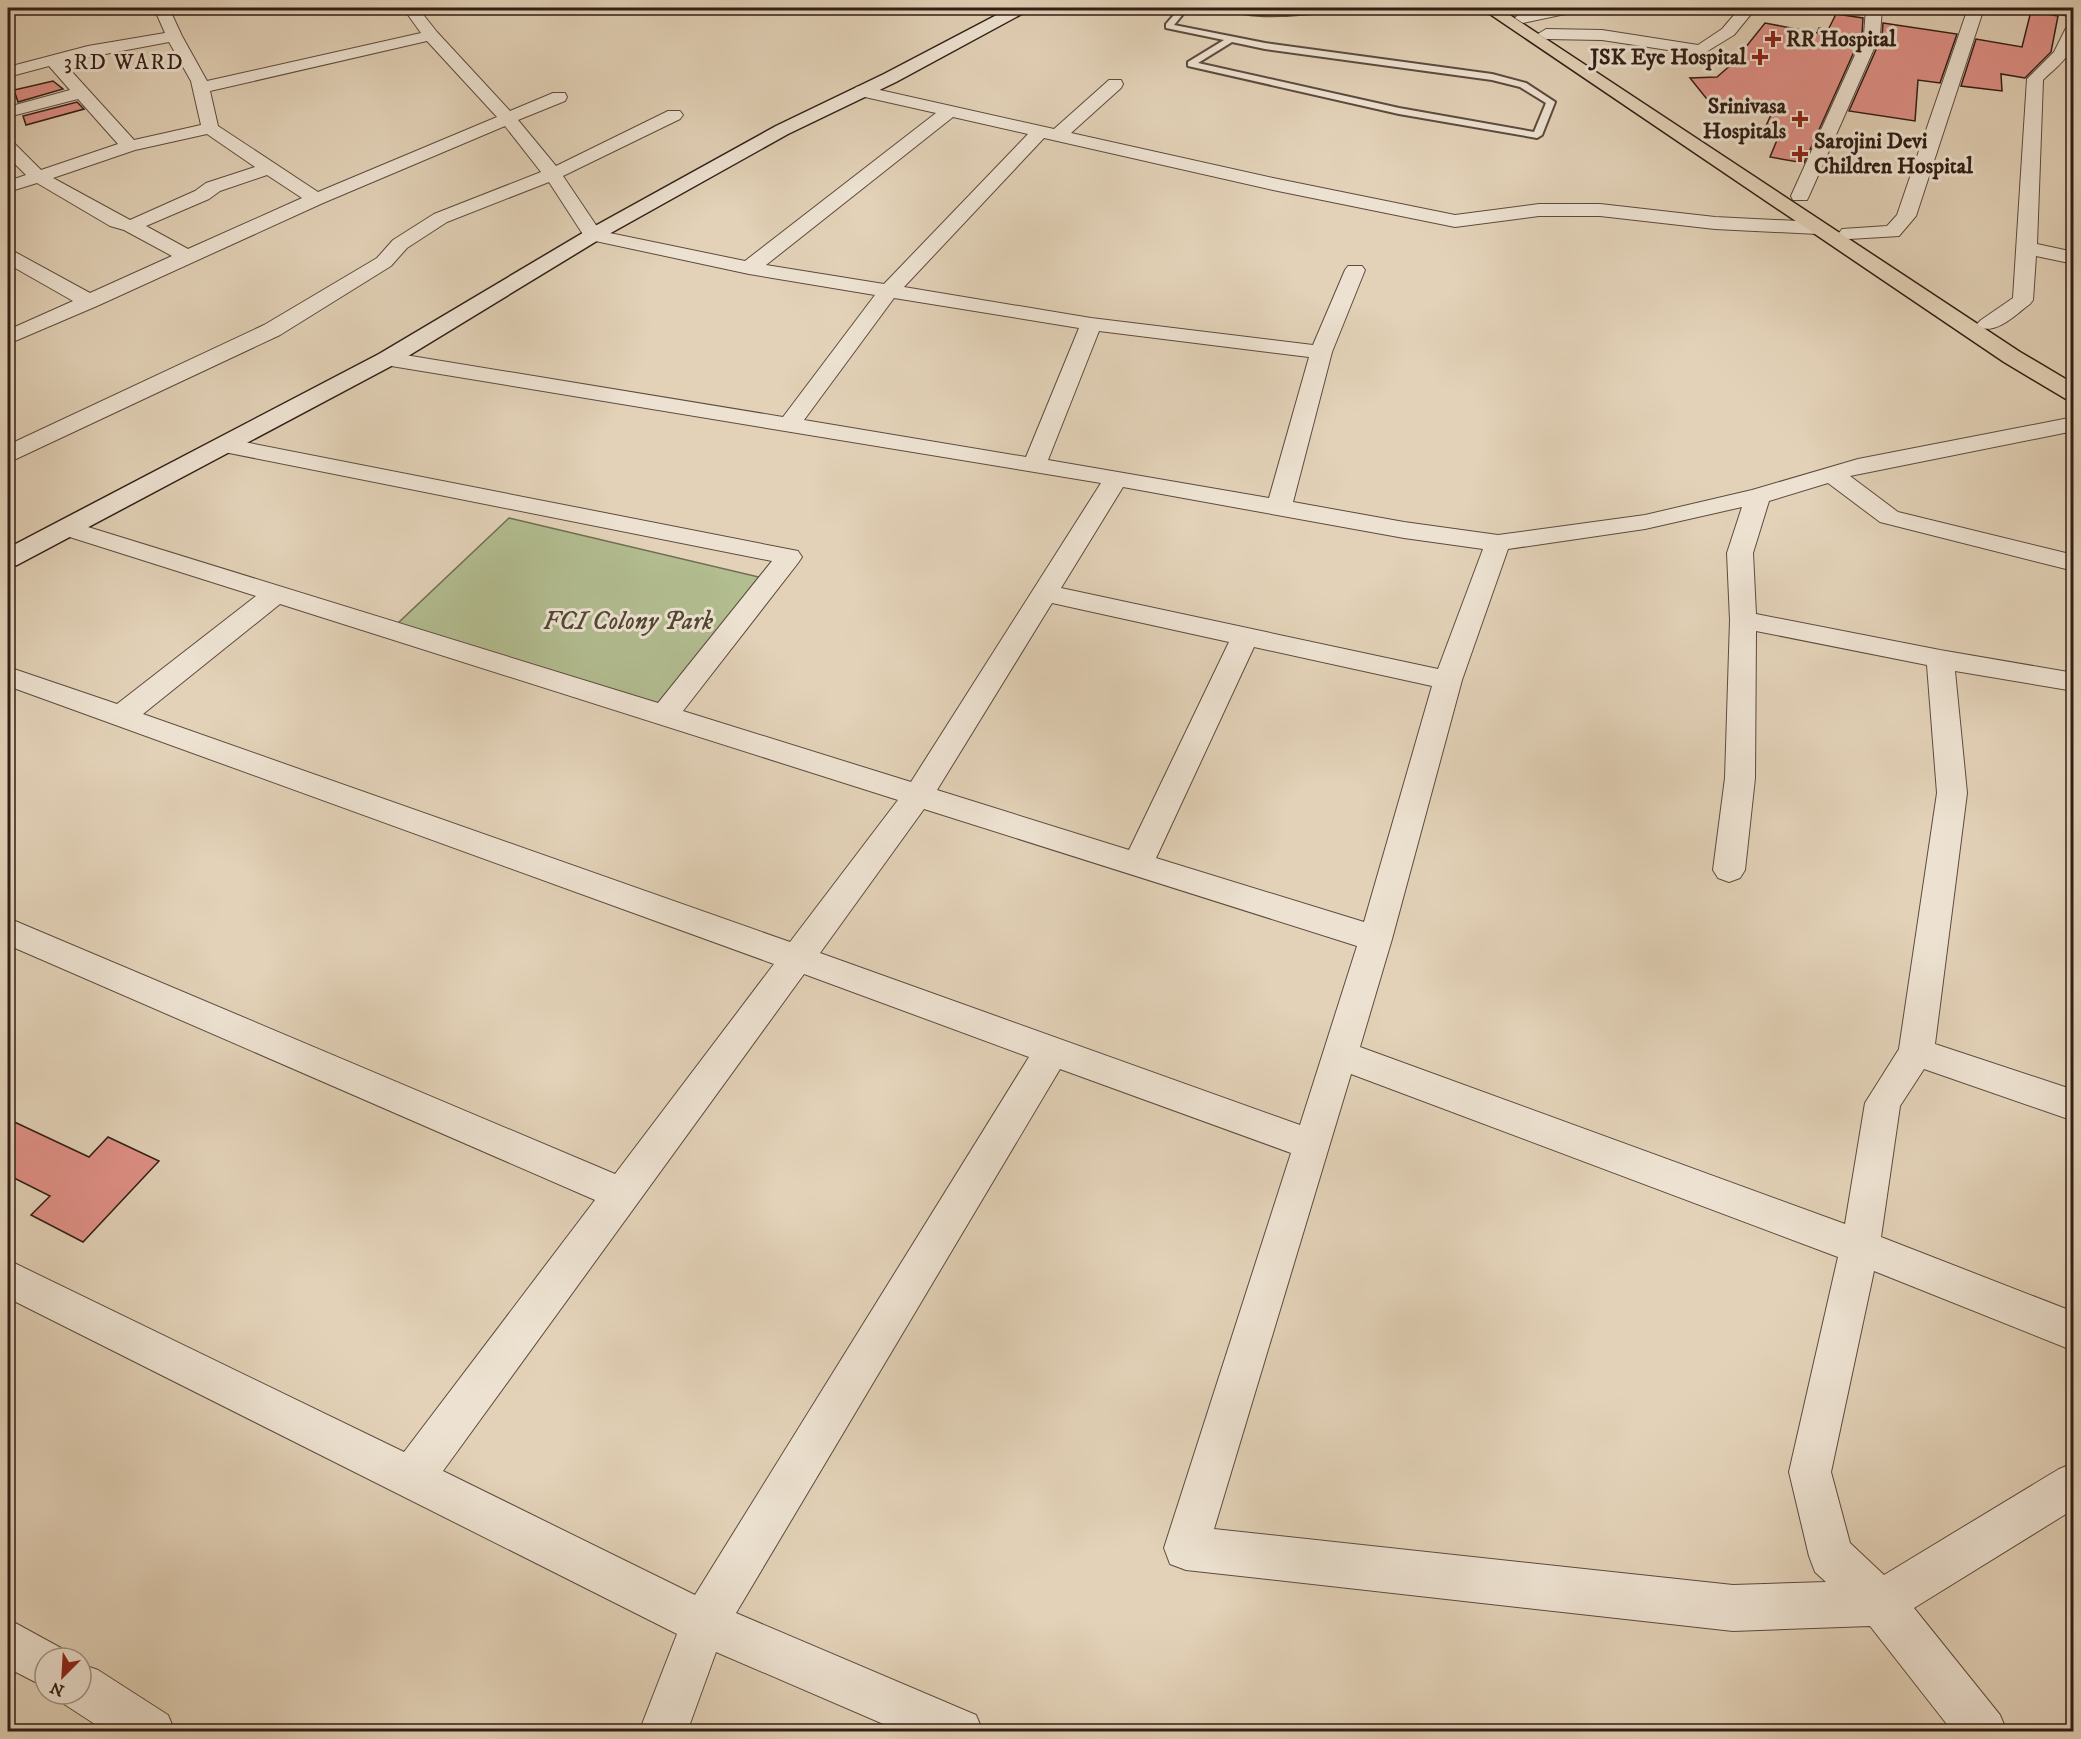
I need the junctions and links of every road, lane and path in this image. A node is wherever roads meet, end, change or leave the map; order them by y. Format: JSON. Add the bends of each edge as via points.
{"nodes":[{"id":1,"x":23,"y":8,"type":"edge"},
{"id":2,"x":162,"y":8,"type":"edge"},
{"id":3,"x":411,"y":8,"type":"edge"},
{"id":4,"x":1020,"y":8,"type":"edge"},
{"id":5,"x":1184,"y":8,"type":"edge"},
{"id":6,"x":1232,"y":8,"type":"edge"},
{"id":7,"x":1341,"y":8,"type":"edge"},
{"id":8,"x":1489,"y":8,"type":"edge"},
{"id":9,"x":1574,"y":8,"type":"edge"},
{"id":10,"x":1748,"y":8,"type":"edge"},
{"id":11,"x":1874,"y":8,"type":"edge"},
{"id":12,"x":1976,"y":8,"type":"edge"},
{"id":13,"x":2047,"y":8,"type":"edge"},
{"id":14,"x":8,"y":10,"type":"edge"},
{"id":15,"x":2073,"y":12,"type":"edge"},
{"id":16,"x":1515,"y":13,"type":"edge"},
{"id":17,"x":2073,"y":28,"type":"edge"},
{"id":18,"x":1546,"y":34,"type":"junction"},
{"id":19,"x":431,"y":35,"type":"junction"},
{"id":20,"x":174,"y":36,"type":"junction"},
{"id":21,"x":1231,"y":39,"type":"junction"},
{"id":22,"x":2067,"y":55,"type":"edge"},
{"id":23,"x":52,"y":60,"type":"junction"},
{"id":24,"x":10,"y":69,"type":"edge"},
{"id":25,"x":1115,"y":84,"type":"dead end"},
{"id":26,"x":199,"y":88,"type":"junction"},
{"id":27,"x":862,"y":91,"type":"junction"},
{"id":28,"x":83,"y":92,"type":"junction"},
{"id":29,"x":559,"y":97,"type":"dead end"},
{"id":30,"x":949,"y":111,"type":"junction"},
{"id":31,"x":8,"y":112,"type":"edge"},
{"id":32,"x":674,"y":115,"type":"dead end"},
{"id":33,"x":509,"y":120,"type":"junction"},
{"id":34,"x":210,"y":128,"type":"junction"},
{"id":35,"x":1048,"y":134,"type":"junction"},
{"id":36,"x":130,"y":146,"type":"junction"},
{"id":37,"x":8,"y":149,"type":"edge"},
{"id":38,"x":269,"y":168,"type":"junction"},
{"id":39,"x":553,"y":174,"type":"junction"},
{"id":40,"x":37,"y":176,"type":"junction"},
{"id":41,"x":8,"y":188,"type":"edge"},
{"id":42,"x":1800,"y":196,"type":"junction"},
{"id":43,"x":316,"y":199,"type":"junction"},
{"id":44,"x":131,"y":226,"type":"junction"},
{"id":45,"x":1818,"y":228,"type":"junction"},
{"id":46,"x":1849,"y":233,"type":"junction"},
{"id":47,"x":593,"y":235,"type":"junction"},
{"id":48,"x":2027,"y":248,"type":"junction"},
{"id":49,"x":8,"y":256,"type":"edge"},
{"id":50,"x":188,"y":257,"type":"junction"},
{"id":51,"x":2073,"y":258,"type":"edge"},
{"id":52,"x":749,"y":268,"type":"junction"},
{"id":53,"x":1355,"y":270,"type":"dead end"},
{"id":54,"x":39,"y":274,"type":"junction"},
{"id":55,"x":18,"y":282,"type":"dead end"},
{"id":56,"x":889,"y":291,"type":"junction"},
{"id":57,"x":90,"y":302,"type":"junction"},
{"id":58,"x":1092,"y":324,"type":"junction"},
{"id":59,"x":1988,"y":324,"type":"junction"},
{"id":60,"x":8,"y":338,"type":"edge"},
{"id":61,"x":1321,"y":352,"type":"junction"},
{"id":62,"x":387,"y":359,"type":"junction"},
{"id":63,"x":2073,"y":378,"type":"edge"},
{"id":64,"x":2073,"y":394,"type":"edge"},
{"id":65,"x":2073,"y":424,"type":"edge"},
{"id":66,"x":788,"y":426,"type":"junction"},
{"id":67,"x":224,"y":445,"type":"junction"},
{"id":68,"x":8,"y":454,"type":"edge"},
{"id":69,"x":1034,"y":465,"type":"junction"},
{"id":70,"x":1832,"y":474,"type":"junction"},
{"id":71,"x":1116,"y":478,"type":"junction"},
{"id":72,"x":1758,"y":496,"type":"junction"},
{"id":73,"x":1279,"y":507,"type":"junction"},
{"id":74,"x":66,"y":528,"type":"junction"},
{"id":75,"x":1498,"y":543,"type":"junction"},
{"id":76,"x":8,"y":559,"type":"edge"},
{"id":77,"x":2073,"y":563,"type":"edge"},
{"id":78,"x":1044,"y":593,"type":"junction"},
{"id":79,"x":276,"y":594,"type":"junction"},
{"id":80,"x":1743,"y":620,"type":"junction"},
{"id":81,"x":1245,"y":636,"type":"junction"},
{"id":82,"x":1940,"y":659,"type":"junction"},
{"id":83,"x":8,"y":676,"type":"edge"},
{"id":84,"x":1448,"y":680,"type":"junction"},
{"id":85,"x":2073,"y":682,"type":"edge"},
{"id":86,"x":664,"y":715,"type":"junction"},
{"id":87,"x":120,"y":717,"type":"junction"},
{"id":88,"x":918,"y":795,"type":"junction"},
{"id":89,"x":1138,"y":864,"type":"junction"},
{"id":90,"x":1729,"y":870,"type":"dead end"},
{"id":91,"x":8,"y":931,"type":"edge"},
{"id":92,"x":1376,"y":939,"type":"junction"},
{"id":93,"x":796,"y":958,"type":"junction"},
{"id":94,"x":1052,"y":1051,"type":"junction"},
{"id":95,"x":1916,"y":1052,"type":"junction"},
{"id":96,"x":1340,"y":1055,"type":"junction"},
{"id":97,"x":2073,"y":1106,"type":"edge"},
{"id":98,"x":1312,"y":1145,"type":"junction"},
{"id":99,"x":622,"y":1194,"type":"junction"},
{"id":100,"x":1860,"y":1247,"type":"junction"},
{"id":101,"x":8,"y":1278,"type":"edge"},
{"id":102,"x":2073,"y":1332,"type":"edge"},
{"id":103,"x":411,"y":1479,"type":"junction"},
{"id":104,"x":2073,"y":1484,"type":"edge"},
{"id":105,"x":1881,"y":1603,"type":"junction"},
{"id":106,"x":704,"y":1623,"type":"junction"},
{"id":107,"x":8,"y":1642,"type":"edge"},
{"id":108,"x":33,"y":1657,"type":"edge"},
{"id":109,"x":93,"y":1695,"type":"edge"},
{"id":110,"x":151,"y":1731,"type":"edge"},
{"id":111,"x":663,"y":1731,"type":"edge"},
{"id":112,"x":959,"y":1731,"type":"edge"},
{"id":113,"x":1983,"y":1731,"type":"edge"}],
"edges":[{"from":1,"to":14,"type":"street"},
{"from":2,"to":20,"type":"street"},
{"from":3,"to":19,"type":"street"},
{"from":4,"to":27,"type":"street"},
{"from":5,"to":21,"type":"lane","via":[[1170,26]]},
{"from":6,"to":7,"type":"lane"},
{"from":8,"to":45,"type":"main road"},
{"from":9,"to":16,"type":"street"},
{"from":10,"to":18,"type":"street","via":[[1728,32],[1701,50],[1602,35]]},
{"from":11,"to":42,"type":"street","via":[[1872,35]]},
{"from":12,"to":46,"type":"street","via":[[1906,216],[1892,232]]},
{"from":13,"to":15,"type":"street"},
{"from":16,"to":18,"type":"main road"},
{"from":17,"to":22,"type":"street"},
{"from":18,"to":42,"type":"main road"},
{"from":19,"to":26,"type":"street"},
{"from":19,"to":33,"type":"street"},
{"from":20,"to":23,"type":"street"},
{"from":20,"to":26,"type":"street","via":[[199,81]]},
{"from":21,"to":21,"type":"lane","via":[[1492,77],[1523,85],[1551,102],[1537,135],[1399,111],[1191,64]]},
{"from":22,"to":48,"type":"street","via":[[2035,79]]},
{"from":23,"to":24,"type":"street"},
{"from":23,"to":28,"type":"street"},
{"from":25,"to":35,"type":"street"},
{"from":26,"to":34,"type":"street"},
{"from":27,"to":30,"type":"street"},
{"from":27,"to":47,"type":"street","via":[[782,130]]},
{"from":28,"to":31,"type":"street"},
{"from":28,"to":36,"type":"street"},
{"from":29,"to":33,"type":"street"},
{"from":30,"to":35,"type":"street"},
{"from":30,"to":52,"type":"street"},
{"from":32,"to":39,"type":"street"},
{"from":33,"to":39,"type":"street"},
{"from":33,"to":43,"type":"street"},
{"from":34,"to":36,"type":"street"},
{"from":34,"to":38,"type":"street"},
{"from":35,"to":45,"type":"street","via":[[1455,221],[1539,210],[1600,210],[1715,223]]},
{"from":35,"to":56,"type":"street"},
{"from":36,"to":40,"type":"street"},
{"from":37,"to":40,"type":"street"},
{"from":38,"to":43,"type":"street"},
{"from":38,"to":44,"type":"street","via":[[213,187]]},
{"from":39,"to":47,"type":"street"},
{"from":39,"to":68,"type":"street","via":[[450,213],[403,242],[384,262],[272,330]]},
{"from":40,"to":41,"type":"street"},
{"from":40,"to":44,"type":"street","via":[[117,222]]},
{"from":42,"to":46,"type":"main road"},
{"from":43,"to":50,"type":"street"},
{"from":44,"to":50,"type":"street"},
{"from":45,"to":64,"type":"main road"},
{"from":46,"to":59,"type":"main road"},
{"from":47,"to":52,"type":"street"},
{"from":47,"to":62,"type":"street"},
{"from":48,"to":51,"type":"street"},
{"from":48,"to":59,"type":"street","via":[[2023,300]]},
{"from":49,"to":54,"type":"street"},
{"from":50,"to":57,"type":"street"},
{"from":52,"to":56,"type":"street"},
{"from":53,"to":61,"type":"street"},
{"from":54,"to":55,"type":"street"},
{"from":54,"to":57,"type":"street"},
{"from":56,"to":58,"type":"street"},
{"from":56,"to":66,"type":"street"},
{"from":57,"to":60,"type":"street"},
{"from":58,"to":61,"type":"street"},
{"from":58,"to":69,"type":"street"},
{"from":59,"to":63,"type":"main road"},
{"from":61,"to":73,"type":"street"},
{"from":62,"to":66,"type":"street"},
{"from":62,"to":67,"type":"street"},
{"from":65,"to":70,"type":"street"},
{"from":66,"to":69,"type":"street"},
{"from":67,"to":74,"type":"street"},
{"from":67,"to":86,"type":"street","via":[[789,557]]},
{"from":69,"to":71,"type":"street"},
{"from":70,"to":72,"type":"street"},
{"from":70,"to":77,"type":"street","via":[[1889,517]]},
{"from":71,"to":73,"type":"street"},
{"from":71,"to":78,"type":"street"},
{"from":72,"to":75,"type":"street","via":[[1645,522]]},
{"from":72,"to":80,"type":"street","via":[[1740,553]]},
{"from":73,"to":75,"type":"street"},
{"from":74,"to":76,"type":"street"},
{"from":74,"to":79,"type":"street"},
{"from":75,"to":84,"type":"street"},
{"from":78,"to":81,"type":"street"},
{"from":78,"to":88,"type":"street"},
{"from":79,"to":86,"type":"street"},
{"from":79,"to":87,"type":"street"},
{"from":80,"to":82,"type":"street"},
{"from":80,"to":90,"type":"street","via":[[1740,778]]},
{"from":81,"to":84,"type":"street"},
{"from":81,"to":89,"type":"street"},
{"from":82,"to":85,"type":"street"},
{"from":82,"to":95,"type":"street","via":[[1952,793]]},
{"from":83,"to":87,"type":"street"},
{"from":84,"to":92,"type":"street"},
{"from":86,"to":88,"type":"street"},
{"from":87,"to":93,"type":"street"},
{"from":88,"to":89,"type":"street"},
{"from":88,"to":93,"type":"street"},
{"from":89,"to":92,"type":"street"},
{"from":91,"to":99,"type":"street"},
{"from":92,"to":96,"type":"street"},
{"from":93,"to":94,"type":"street"},
{"from":93,"to":99,"type":"street"},
{"from":94,"to":98,"type":"street"},
{"from":94,"to":106,"type":"street"},
{"from":95,"to":97,"type":"street"},
{"from":95,"to":100,"type":"street","via":[[1883,1103]]},
{"from":96,"to":98,"type":"street"},
{"from":96,"to":100,"type":"street"},
{"from":98,"to":105,"type":"street","via":[[1186,1548],[1733,1608]]},
{"from":99,"to":103,"type":"street"},
{"from":100,"to":102,"type":"street"},
{"from":100,"to":105,"type":"street","via":[[1810,1472],[1831,1556]]},
{"from":101,"to":103,"type":"street"},
{"from":103,"to":106,"type":"street"},
{"from":104,"to":105,"type":"street"},
{"from":105,"to":113,"type":"street"},
{"from":106,"to":111,"type":"street"},
{"from":106,"to":112,"type":"street"},
{"from":107,"to":108,"type":"street"},
{"from":109,"to":110,"type":"street"}]}
